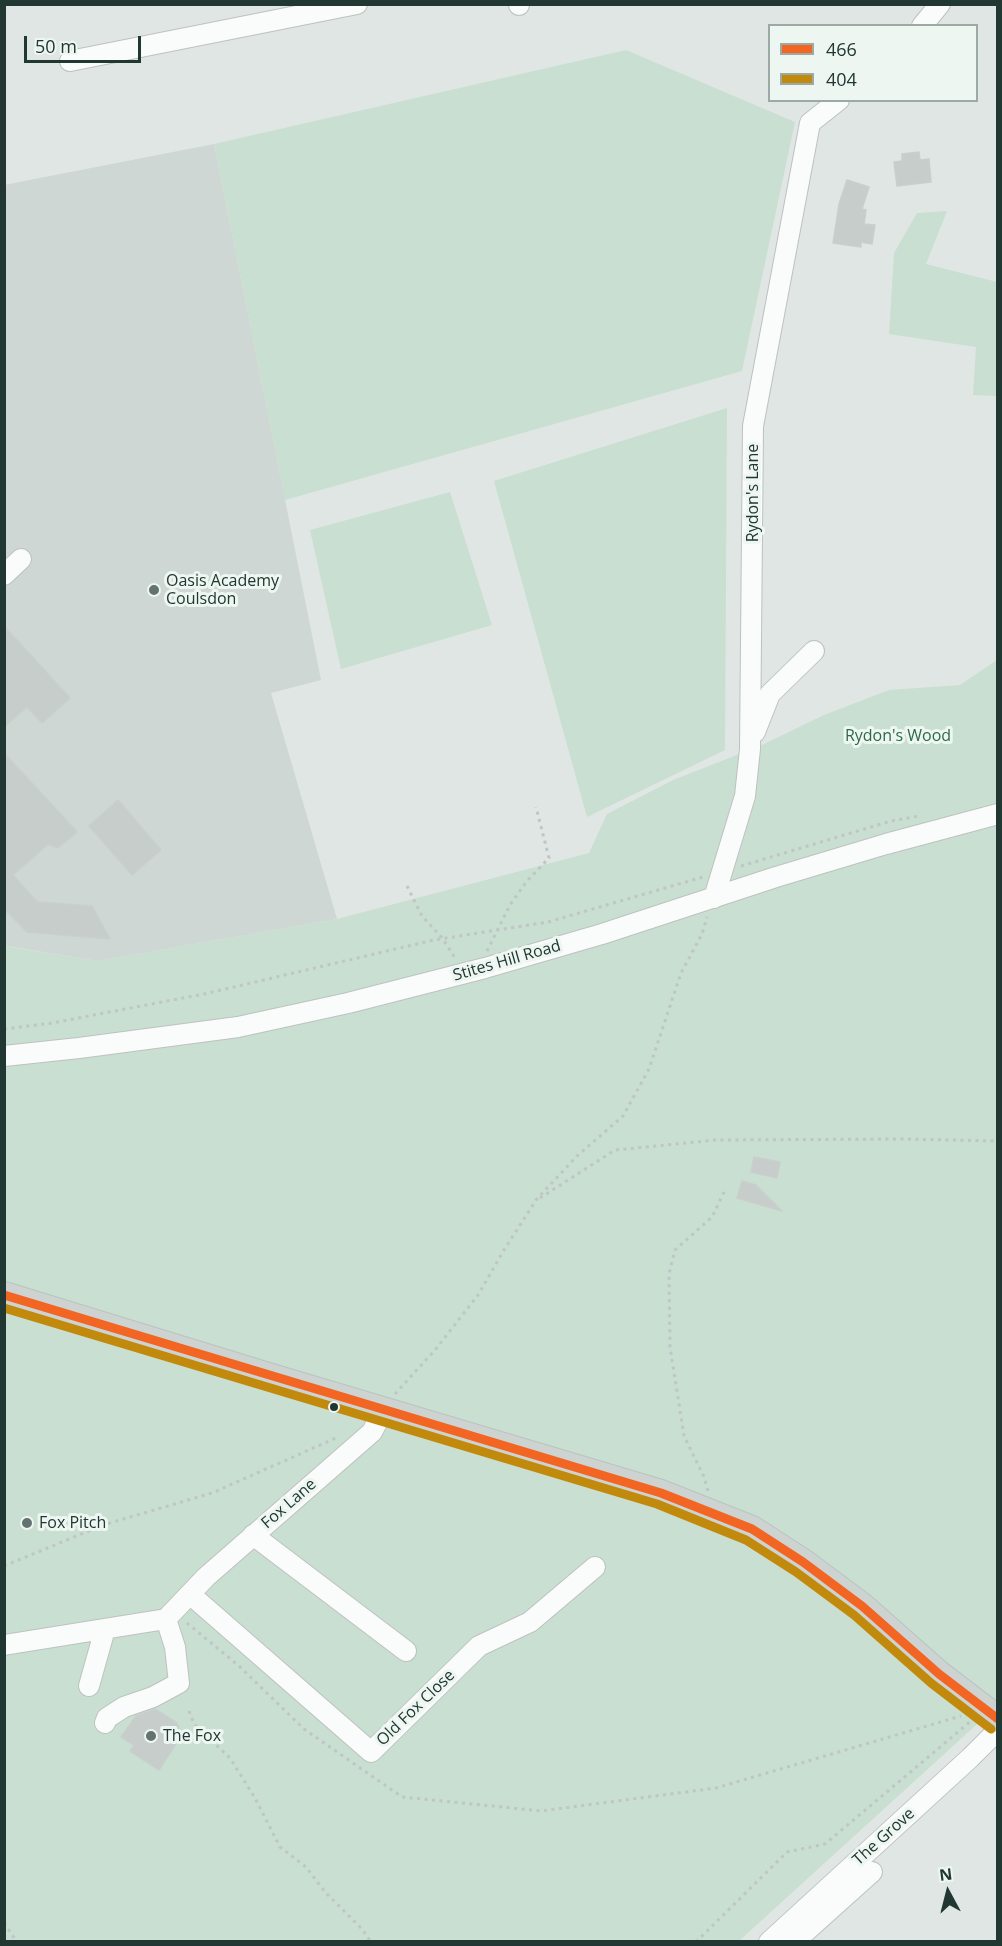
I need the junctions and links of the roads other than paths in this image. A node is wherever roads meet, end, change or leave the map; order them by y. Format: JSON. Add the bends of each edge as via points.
{"nodes":[{"id":1,"x":357,"y":4,"type":"edge"},
{"id":2,"x":940,"y":4,"type":"edge"},
{"id":3,"x":335,"y":6,"type":"edge"},
{"id":4,"x":924,"y":24,"type":"edge"},
{"id":5,"x":70,"y":62,"type":"dead end"},
{"id":6,"x":836,"y":102,"type":"edge"},
{"id":7,"x":21,"y":559,"type":"dead end"},
{"id":8,"x":4,"y":575,"type":"edge"},
{"id":9,"x":814,"y":651,"type":"dead end"},
{"id":10,"x":750,"y":743,"type":"junction"},
{"id":11,"x":998,"y":814,"type":"edge"},
{"id":12,"x":714,"y":898,"type":"junction"},
{"id":13,"x":4,"y":1056,"type":"edge"},
{"id":14,"x":4,"y":1295,"type":"edge"},
{"id":15,"x":383,"y":1411,"type":"junction"},
{"id":16,"x":253,"y":1535,"type":"junction"},
{"id":17,"x":595,"y":1567,"type":"dead end"},
{"id":18,"x":191,"y":1595,"type":"junction"},
{"id":19,"x":166,"y":1619,"type":"junction"},
{"id":20,"x":105,"y":1629,"type":"junction"},
{"id":21,"x":4,"y":1645,"type":"edge"},
{"id":22,"x":406,"y":1651,"type":"dead end"},
{"id":23,"x":88,"y":1686,"type":"dead end"},
{"id":24,"x":994,"y":1719,"type":"edge"},
{"id":25,"x":105,"y":1723,"type":"dead end"},
{"id":26,"x":872,"y":1872,"type":"dead end"},
{"id":27,"x":769,"y":1941,"type":"edge"},
{"id":28,"x":794,"y":1941,"type":"edge"}],
"edges":[{"from":1,"to":3,"type":"street"},
{"from":2,"to":4,"type":"street"},
{"from":3,"to":5,"type":"street"},
{"from":6,"to":10,"type":"street","name":"Rydon's Lane","via":[[810,123],[753,426]]},
{"from":7,"to":8,"type":"street"},
{"from":9,"to":10,"type":"street","via":[[770,694]]},
{"from":10,"to":12,"type":"street","name":"Rydon's Lane","via":[[745,796]]},
{"from":11,"to":12,"type":"street","name":"Stites Hill Road","via":[[886,843]]},
{"from":12,"to":13,"type":"street","name":"Stites Hill Road","via":[[485,968],[337,1006],[249,1025]]},
{"from":14,"to":15,"type":"main road"},
{"from":15,"to":16,"type":"street","name":"Fox Lane","via":[[372,1431]]},
{"from":15,"to":24,"type":"main road","via":[[541,1456],[708,1510],[752,1529],[862,1606]]},
{"from":16,"to":18,"type":"street","name":"Fox Lane"},
{"from":16,"to":22,"type":"street"},
{"from":17,"to":18,"type":"street","name":"Old Fox Close","via":[[530,1622],[479,1646],[371,1752]]},
{"from":18,"to":19,"type":"street","name":"Fox Lane"},
{"from":19,"to":20,"type":"street"},
{"from":19,"to":25,"type":"street","via":[[175,1647],[179,1683],[124,1707]]},
{"from":20,"to":21,"type":"street"},
{"from":20,"to":23,"type":"street"},
{"from":24,"to":27,"type":"street","name":"The Grove","via":[[970,1758]]},
{"from":26,"to":28,"type":"street"}]}
